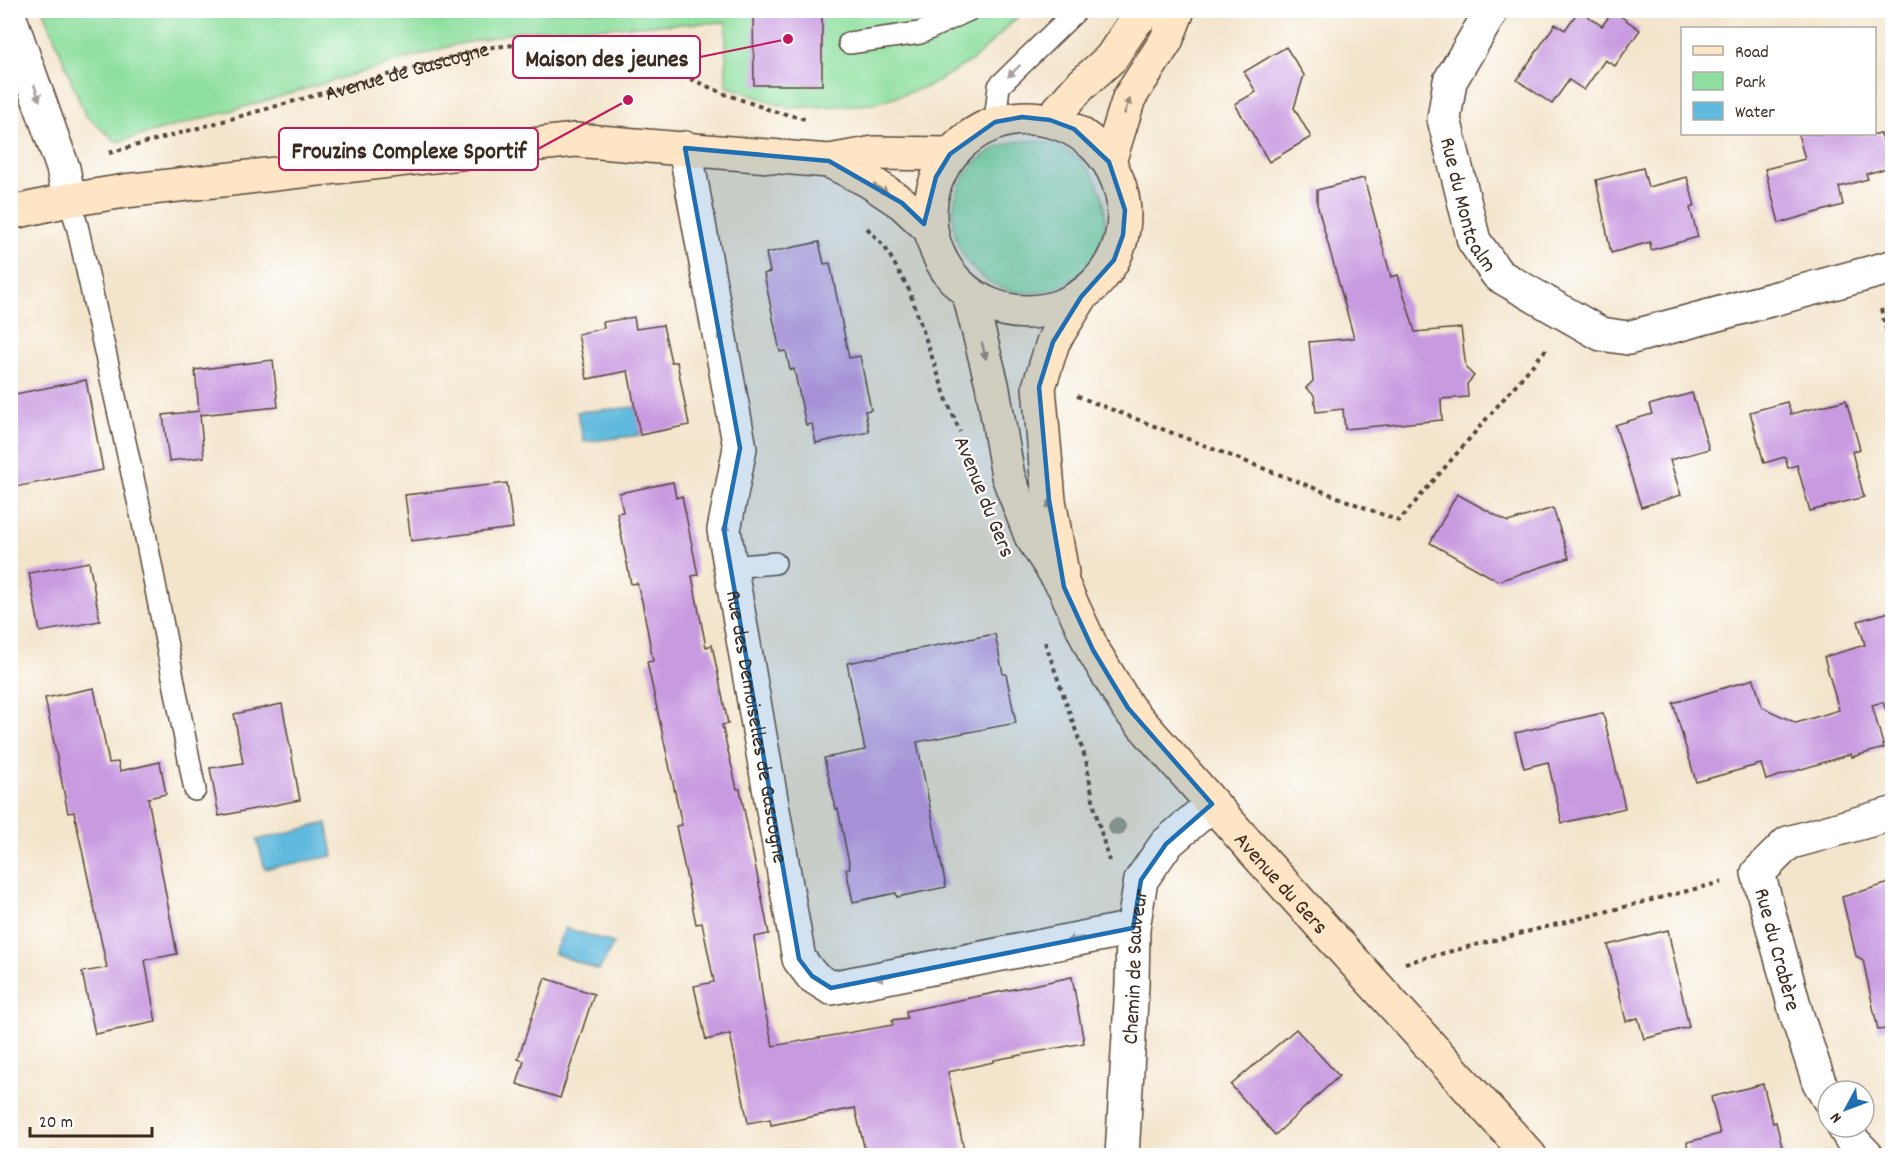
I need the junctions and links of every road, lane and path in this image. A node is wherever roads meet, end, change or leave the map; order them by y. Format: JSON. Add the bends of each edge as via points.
{"nodes":[{"id":1,"x":969,"y":10,"type":"edge"},
{"id":2,"x":1077,"y":10,"type":"edge"},
{"id":3,"x":1147,"y":10,"type":"edge"},
{"id":4,"x":1178,"y":10,"type":"edge"},
{"id":5,"x":1492,"y":10,"type":"edge"},
{"id":6,"x":10,"y":18,"type":"edge"},
{"id":7,"x":849,"y":43,"type":"dead end"},
{"id":8,"x":1050,"y":120,"type":"junction"},
{"id":9,"x":812,"y":121,"type":"dead end"},
{"id":10,"x":994,"y":122,"type":"junction"},
{"id":11,"x":684,"y":148,"type":"junction"},
{"id":12,"x":950,"y":154,"type":"junction"},
{"id":13,"x":829,"y":161,"type":"junction"},
{"id":14,"x":1109,"y":162,"type":"junction"},
{"id":15,"x":63,"y":168,"type":"junction"},
{"id":16,"x":69,"y":200,"type":"junction"},
{"id":17,"x":10,"y":213,"type":"edge"},
{"id":18,"x":861,"y":222,"type":"dead end"},
{"id":19,"x":930,"y":229,"type":"junction"},
{"id":20,"x":1882,"y":270,"type":"edge"},
{"id":21,"x":969,"y":294,"type":"junction"},
{"id":22,"x":1081,"y":297,"type":"junction"},
{"id":23,"x":1565,"y":314,"type":"junction"},
{"id":24,"x":1893,"y":352,"type":"edge"},
{"id":25,"x":1067,"y":392,"type":"dead end"},
{"id":26,"x":963,"y":440,"type":"dead end"},
{"id":27,"x":775,"y":563,"type":"dead end"},
{"id":28,"x":731,"y":567,"type":"junction"},
{"id":29,"x":1064,"y":587,"type":"junction"},
{"id":30,"x":1042,"y":633,"type":"dead end"},
{"id":31,"x":195,"y":790,"type":"dead end"},
{"id":32,"x":1212,"y":804,"type":"junction"},
{"id":33,"x":1893,"y":814,"type":"edge"},
{"id":34,"x":1111,"y":869,"type":"dead end"},
{"id":35,"x":1758,"y":873,"type":"junction"},
{"id":36,"x":1133,"y":928,"type":"junction"},
{"id":37,"x":1405,"y":963,"type":"dead end"},
{"id":38,"x":1818,"y":1079,"type":"edge"},
{"id":39,"x":1851,"y":1139,"type":"edge"},
{"id":40,"x":1122,"y":1155,"type":"edge"},
{"id":41,"x":1530,"y":1155,"type":"edge"},
{"id":42,"x":1867,"y":1155,"type":"edge"}],
"edges":[{"from":1,"to":7,"type":"lane","via":[[920,33]]},
{"from":2,"to":10,"type":"lane","one_way":true,"via":[[999,86]]},
{"from":3,"to":8,"type":"main road","via":[[1110,58]]},
{"from":14,"to":4,"type":"main road","one_way":true,"via":[[1129,98],[1166,40]]},
{"from":5,"to":23,"type":"street","name":"Rue du Montcalm","via":[[1450,81],[1444,119],[1474,242],[1498,275]]},
{"from":6,"to":15,"type":"street","one_way":true},
{"from":8,"to":10,"type":"main road","via":[[1022,117]]},
{"from":8,"to":14,"type":"main road","via":[[1074,129]]},
{"from":9,"to":15,"type":"path","name":"Avenue de Gascogne","via":[[725,94],[624,50],[593,42],[555,41],[473,51]]},
{"from":10,"to":12,"type":"main road","via":[[970,135]]},
{"from":11,"to":13,"type":"main road"},
{"from":11,"to":16,"type":"main road","via":[[575,140]]},
{"from":28,"to":11,"type":"street","name":"Rue des Demoiselles de Gascogne","one_way":true,"via":[[724,530],[741,448]]},
{"from":12,"to":13,"type":"main road","via":[[874,153]]},
{"from":12,"to":19,"type":"main road","via":[[936,177],[930,202]]},
{"from":13,"to":19,"type":"main road","one_way":true,"via":[[902,203]]},
{"from":14,"to":22,"type":"main road","via":[[1120,185],[1125,210],[1123,235],[1110,266]]},
{"from":15,"to":16,"type":"street"},
{"from":16,"to":17,"type":"main road"},
{"from":16,"to":31,"type":"lane","via":[[143,523]]},
{"from":18,"to":26,"type":"path","name":"Avenue du Gers","via":[[885,247],[909,290]]},
{"from":19,"to":21,"type":"main road","via":[[937,254],[950,276]]},
{"from":20,"to":23,"type":"street","name":"Rue du Montcalm","via":[[1628,338],[1601,334]]},
{"from":20,"to":24,"type":"path"},
{"from":21,"to":22,"type":"main road","via":[[995,308],[1025,313],[1054,309]]},
{"from":21,"to":29,"type":"main road","name":"Avenue du Gers","one_way":true,"via":[[992,384],[1008,476],[1031,536]]},
{"from":29,"to":22,"type":"main road","name":"Avenue du Gers","one_way":true,"via":[[1049,500],[1039,387],[1053,342]]},
{"from":23,"to":25,"type":"path","via":[[1546,351],[1399,521]]},
{"from":27,"to":28,"type":"lane"},
{"from":36,"to":28,"type":"street","name":"Rue des Demoiselles de Gascogne","one_way":true,"via":[[831,988],[812,976],[799,959]]},
{"from":29,"to":32,"type":"main road","name":"Avenue du Gers","via":[[1093,650],[1128,708]]},
{"from":30,"to":34,"type":"path","via":[[1086,760]]},
{"from":32,"to":36,"type":"street","name":"Chemin de Sauveur","via":[[1166,844],[1142,880]]},
{"from":32,"to":41,"type":"main road","name":"Avenue du Gers"},
{"from":33,"to":35,"type":"street","name":"Rue du Crabère","via":[[1788,843]]},
{"from":35,"to":37,"type":"path"},
{"from":35,"to":38,"type":"street","name":"Rue du Crabère"},
{"from":36,"to":40,"type":"street","name":"Chemin de Sauveur"},
{"from":39,"to":42,"type":"street"}]}
